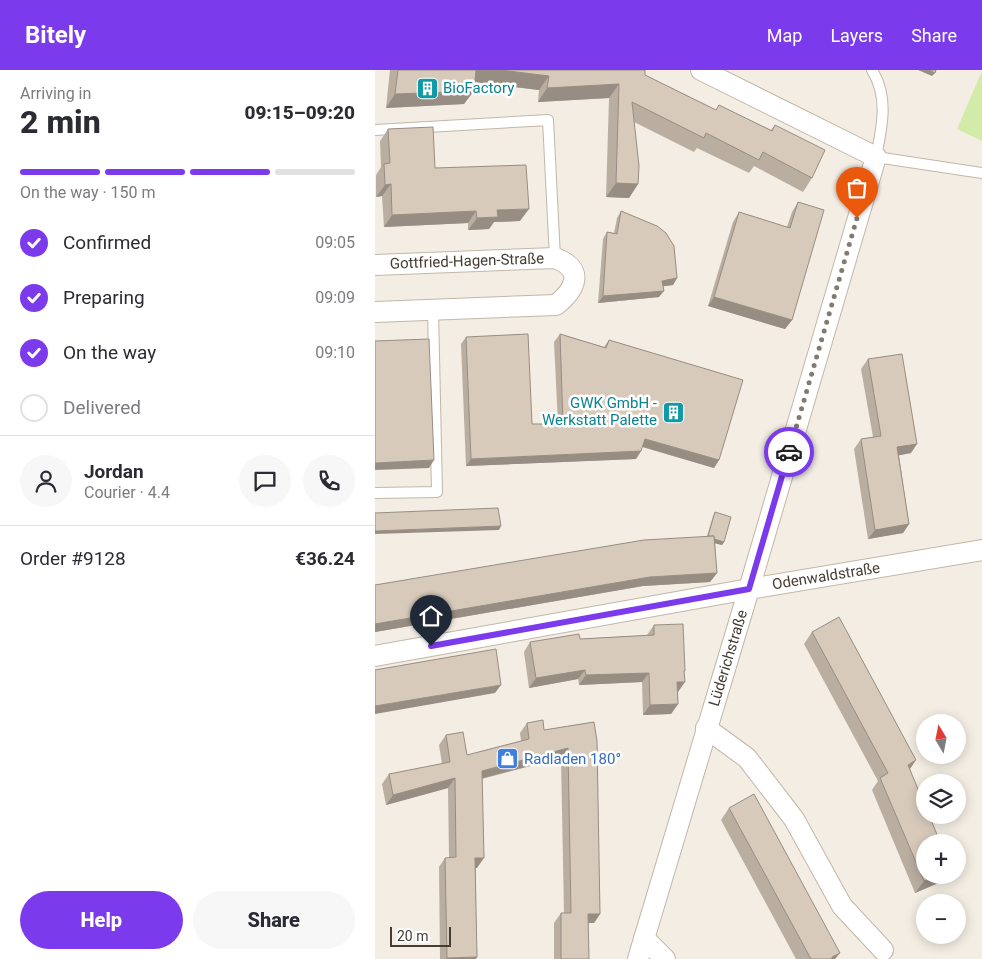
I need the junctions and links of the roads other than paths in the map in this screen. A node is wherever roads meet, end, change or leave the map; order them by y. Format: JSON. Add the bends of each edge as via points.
{"nodes":[{"id":1,"x":701,"y":70,"type":"edge"},
{"id":2,"x":872,"y":70,"type":"edge"},
{"id":3,"x":375,"y":130,"type":"edge"},
{"id":4,"x":876,"y":157,"type":"junction"},
{"id":5,"x":982,"y":173,"type":"edge"},
{"id":6,"x":555,"y":258,"type":"junction"},
{"id":7,"x":375,"y":265,"type":"edge"},
{"id":8,"x":433,"y":310,"type":"junction"},
{"id":9,"x":375,"y":312,"type":"edge"},
{"id":10,"x":375,"y":494,"type":"edge"},
{"id":11,"x":982,"y":550,"type":"edge"},
{"id":12,"x":749,"y":589,"type":"junction"},
{"id":13,"x":375,"y":656,"type":"edge"},
{"id":14,"x":707,"y":728,"type":"junction"},
{"id":15,"x":644,"y":938,"type":"junction"},
{"id":16,"x":883,"y":950,"type":"dead end"},
{"id":17,"x":638,"y":959,"type":"edge"},
{"id":18,"x":665,"y":959,"type":"edge"}],
"edges":[{"from":1,"to":4,"type":"street"},
{"from":2,"to":4,"type":"lane","via":[[879,82],[883,117]]},
{"from":3,"to":6,"type":"lane","via":[[548,120]]},
{"from":4,"to":5,"type":"lane"},
{"from":4,"to":12,"type":"street","name":"Lüderichstraße"},
{"from":6,"to":7,"type":"street","name":"Gottfried-Hagen-Straße"},
{"from":6,"to":8,"type":"street","name":"Gottfried-Hagen-Straße","via":[[569,266],[574,280],[569,293],[556,305]]},
{"from":8,"to":9,"type":"street","name":"Gottfried-Hagen-Straße"},
{"from":8,"to":10,"type":"lane","via":[[437,492]]},
{"from":11,"to":12,"type":"street","name":"Odenwaldstraße"},
{"from":12,"to":13,"type":"street","name":"Odenwaldstraße"},
{"from":12,"to":14,"type":"street","name":"Lüderichstraße"},
{"from":14,"to":15,"type":"street","name":"Lüderichstraße"},
{"from":14,"to":16,"type":"street","via":[[747,758],[794,819],[843,906]]},
{"from":15,"to":17,"type":"street","name":"Lüderichstraße"},
{"from":15,"to":18,"type":"street"}]}
